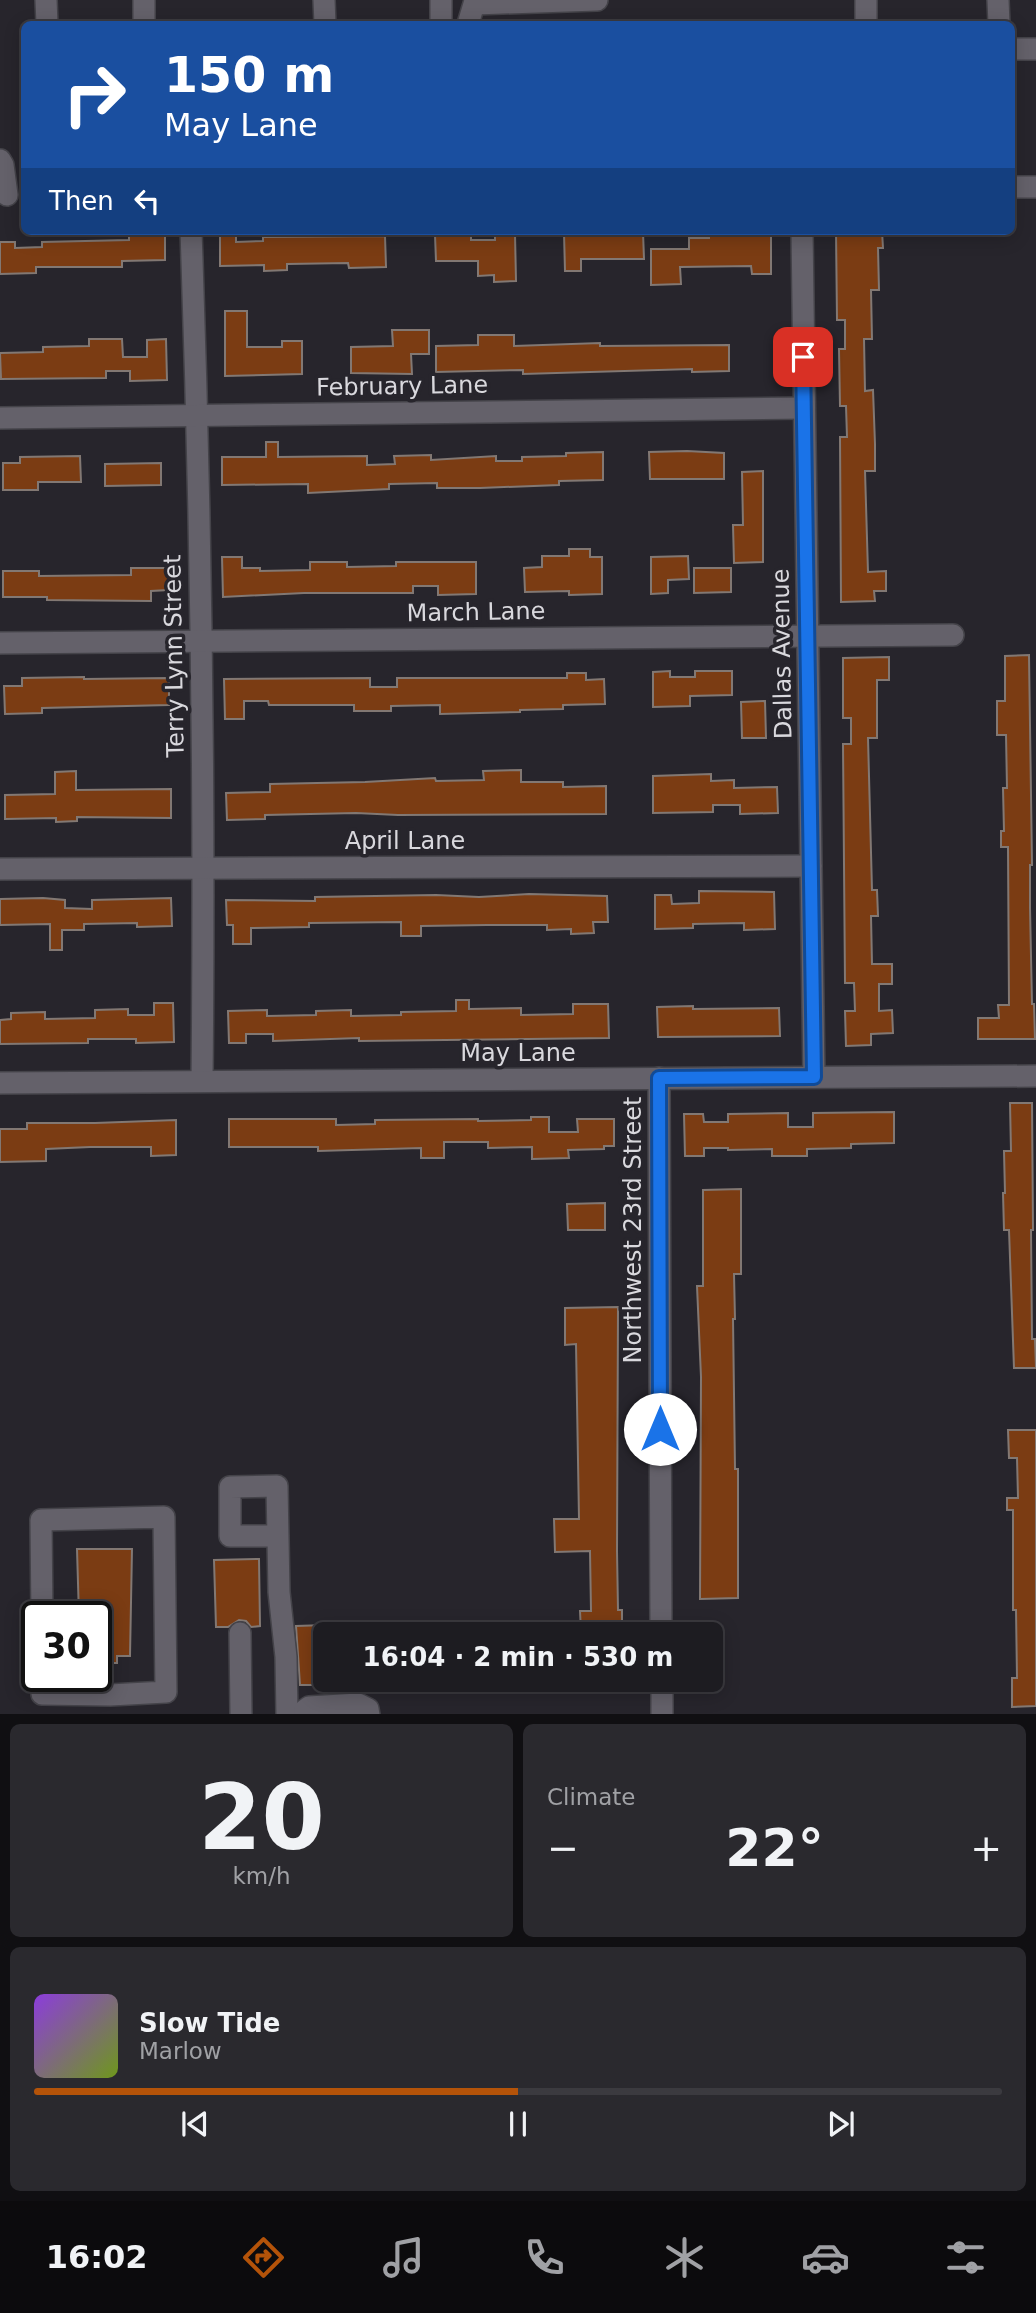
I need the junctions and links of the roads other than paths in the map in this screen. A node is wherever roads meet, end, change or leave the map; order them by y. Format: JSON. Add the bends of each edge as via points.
{"nodes":[{"id":1,"x":46,"y":0,"type":"edge"},
{"id":2,"x":144,"y":0,"type":"edge"},
{"id":3,"x":324,"y":0,"type":"edge"},
{"id":4,"x":441,"y":0,"type":"edge"},
{"id":5,"x":597,"y":0,"type":"edge"},
{"id":6,"x":866,"y":0,"type":"edge"},
{"id":7,"x":998,"y":0,"type":"edge"},
{"id":8,"x":47,"y":21,"type":"edge"},
{"id":9,"x":144,"y":21,"type":"edge"},
{"id":10,"x":325,"y":21,"type":"edge"},
{"id":11,"x":441,"y":21,"type":"edge"},
{"id":12,"x":469,"y":21,"type":"edge"},
{"id":13,"x":866,"y":21,"type":"edge"},
{"id":14,"x":999,"y":21,"type":"edge"},
{"id":15,"x":1036,"y":49,"type":"edge"},
{"id":16,"x":1015,"y":50,"type":"edge"},
{"id":17,"x":0,"y":160,"type":"edge"},
{"id":18,"x":1015,"y":187,"type":"edge"},
{"id":19,"x":1036,"y":187,"type":"edge"},
{"id":20,"x":10,"y":195,"type":"edge"},
{"id":21,"x":191,"y":235,"type":"edge"},
{"id":22,"x":802,"y":235,"type":"edge"},
{"id":23,"x":804,"y":408,"type":"junction"},
{"id":24,"x":196,"y":416,"type":"junction"},
{"id":25,"x":0,"y":418,"type":"edge"},
{"id":26,"x":953,"y":635,"type":"dead end"},
{"id":27,"x":807,"y":636,"type":"junction"},
{"id":28,"x":200,"y":641,"type":"junction"},
{"id":29,"x":0,"y":643,"type":"edge"},
{"id":30,"x":811,"y":866,"type":"junction"},
{"id":31,"x":204,"y":868,"type":"junction"},
{"id":32,"x":0,"y":870,"type":"edge"},
{"id":33,"x":1036,"y":1076,"type":"edge"},
{"id":34,"x":814,"y":1077,"type":"junction"},
{"id":35,"x":659,"y":1078,"type":"junction"},
{"id":36,"x":202,"y":1081,"type":"junction"},
{"id":37,"x":0,"y":1083,"type":"edge"},
{"id":38,"x":278,"y":1536,"type":"dead end"},
{"id":39,"x":42,"y":1601,"type":"edge"},
{"id":40,"x":662,"y":1622,"type":"edge"},
{"id":41,"x":240,"y":1633,"type":"dead end"},
{"id":42,"x":42,"y":1692,"type":"edge"},
{"id":43,"x":662,"y":1692,"type":"edge"},
{"id":44,"x":87,"y":1704,"type":"edge"},
{"id":45,"x":110,"y":1705,"type":"edge"},
{"id":46,"x":368,"y":1712,"type":"edge"},
{"id":47,"x":241,"y":1714,"type":"edge"},
{"id":48,"x":288,"y":1714,"type":"edge"},
{"id":49,"x":305,"y":1714,"type":"edge"},
{"id":50,"x":662,"y":1714,"type":"edge"}],
"edges":[{"from":1,"to":8,"type":"street"},
{"from":2,"to":9,"type":"street"},
{"from":3,"to":10,"type":"street"},
{"from":4,"to":11,"type":"street"},
{"from":5,"to":12,"type":"street","via":[[474,4]]},
{"from":6,"to":13,"type":"street"},
{"from":7,"to":14,"type":"street"},
{"from":15,"to":16,"type":"street"},
{"from":17,"to":20,"type":"street"},
{"from":18,"to":19,"type":"street"},
{"from":21,"to":24,"type":"street","name":"Terry Lynn Street"},
{"from":22,"to":23,"type":"street","name":"Dallas Avenue"},
{"from":23,"to":24,"type":"street","name":"February Lane"},
{"from":23,"to":27,"type":"street","name":"Dallas Avenue"},
{"from":24,"to":25,"type":"street","name":"February Lane"},
{"from":24,"to":28,"type":"street","name":"Terry Lynn Street"},
{"from":26,"to":27,"type":"street","name":"March Lane"},
{"from":27,"to":28,"type":"street","name":"March Lane"},
{"from":27,"to":30,"type":"street","name":"Dallas Avenue"},
{"from":28,"to":29,"type":"street","name":"March Lane"},
{"from":28,"to":31,"type":"street","name":"Terry Lynn Street"},
{"from":30,"to":31,"type":"street","name":"April Lane"},
{"from":30,"to":34,"type":"street","name":"Dallas Avenue"},
{"from":31,"to":32,"type":"street","name":"April Lane"},
{"from":31,"to":36,"type":"street","name":"Terry Lynn Street"},
{"from":33,"to":34,"type":"street","name":"May Lane"},
{"from":34,"to":35,"type":"street","name":"May Lane"},
{"from":35,"to":36,"type":"street","name":"May Lane"},
{"from":35,"to":40,"type":"street","name":"Northwest 23rd Street"},
{"from":36,"to":37,"type":"street","name":"May Lane"},
{"from":38,"to":48,"type":"street"},
{"from":39,"to":45,"type":"street","via":[[41,1520],[164,1517],[166,1692]]},
{"from":41,"to":47,"type":"street"},
{"from":42,"to":44,"type":"street"},
{"from":43,"to":50,"type":"street"},
{"from":44,"to":45,"type":"street"},
{"from":46,"to":49,"type":"street","via":[[358,1704],[309,1707]]}]}
